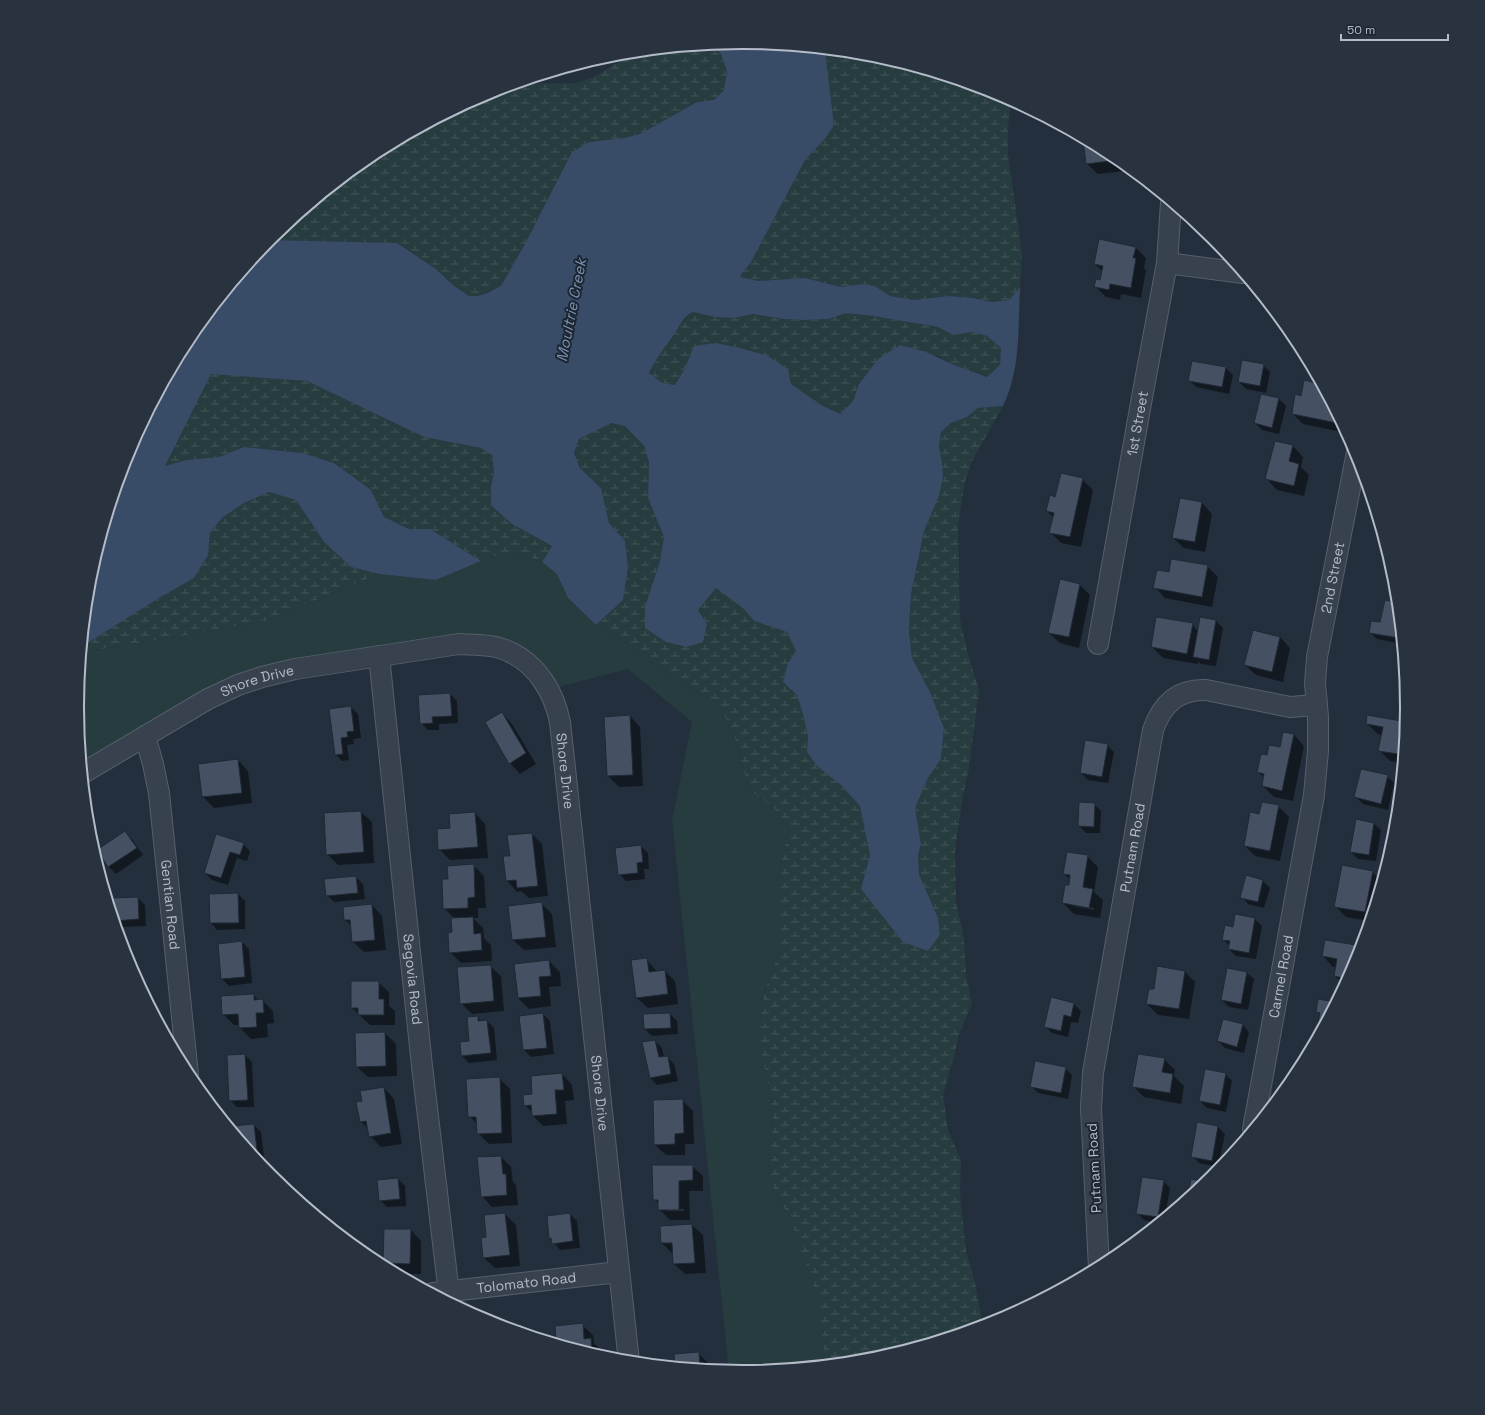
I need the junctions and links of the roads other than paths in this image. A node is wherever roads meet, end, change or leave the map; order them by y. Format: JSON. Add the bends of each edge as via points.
{"nodes":[{"id":1,"x":1171,"y":207,"type":"edge"},
{"id":2,"x":1168,"y":263,"type":"junction"},
{"id":3,"x":1237,"y":272,"type":"edge"},
{"id":4,"x":1354,"y":465,"type":"edge"},
{"id":5,"x":1098,"y":644,"type":"dead end"},
{"id":6,"x":379,"y":656,"type":"junction"},
{"id":7,"x":1316,"y":705,"type":"junction"},
{"id":8,"x":145,"y":736,"type":"junction"},
{"id":9,"x":87,"y":770,"type":"edge"},
{"id":10,"x":187,"y":1060,"type":"edge"},
{"id":11,"x":1255,"y":1121,"type":"edge"},
{"id":12,"x":1099,"y":1261,"type":"edge"},
{"id":13,"x":619,"y":1272,"type":"junction"},
{"id":14,"x":444,"y":1295,"type":"edge"},
{"id":15,"x":445,"y":1295,"type":"edge"},
{"id":16,"x":628,"y":1355,"type":"edge"}],
"edges":[{"from":1,"to":2,"type":"street","name":"1st Street"},
{"from":2,"to":3,"type":"street"},
{"from":2,"to":5,"type":"street","name":"1st Street"},
{"from":4,"to":7,"type":"street","name":"2nd Street","via":[[1317,657]]},
{"from":6,"to":8,"type":"street","name":"Shore Drive","via":[[295,669],[238,685],[208,699]]},
{"from":6,"to":13,"type":"street","name":"Shore Drive","via":[[459,644],[496,647],[526,662],[551,693],[560,722]]},
{"from":6,"to":14,"type":"street","name":"Segovia Road"},
{"from":7,"to":11,"type":"street","name":"Carmel Road","via":[[1318,751],[1314,795]]},
{"from":7,"to":12,"type":"street","name":"Putnam Road","via":[[1290,707],[1195,690],[1171,700],[1156,719],[1152,730],[1093,1073],[1091,1108]]},
{"from":8,"to":9,"type":"street","name":"Shore Drive"},
{"from":8,"to":10,"type":"street","name":"Gentian Road","via":[[159,793]]},
{"from":13,"to":15,"type":"street","name":"Tolomato Road"},
{"from":13,"to":16,"type":"street","name":"Shore Drive"}]}
